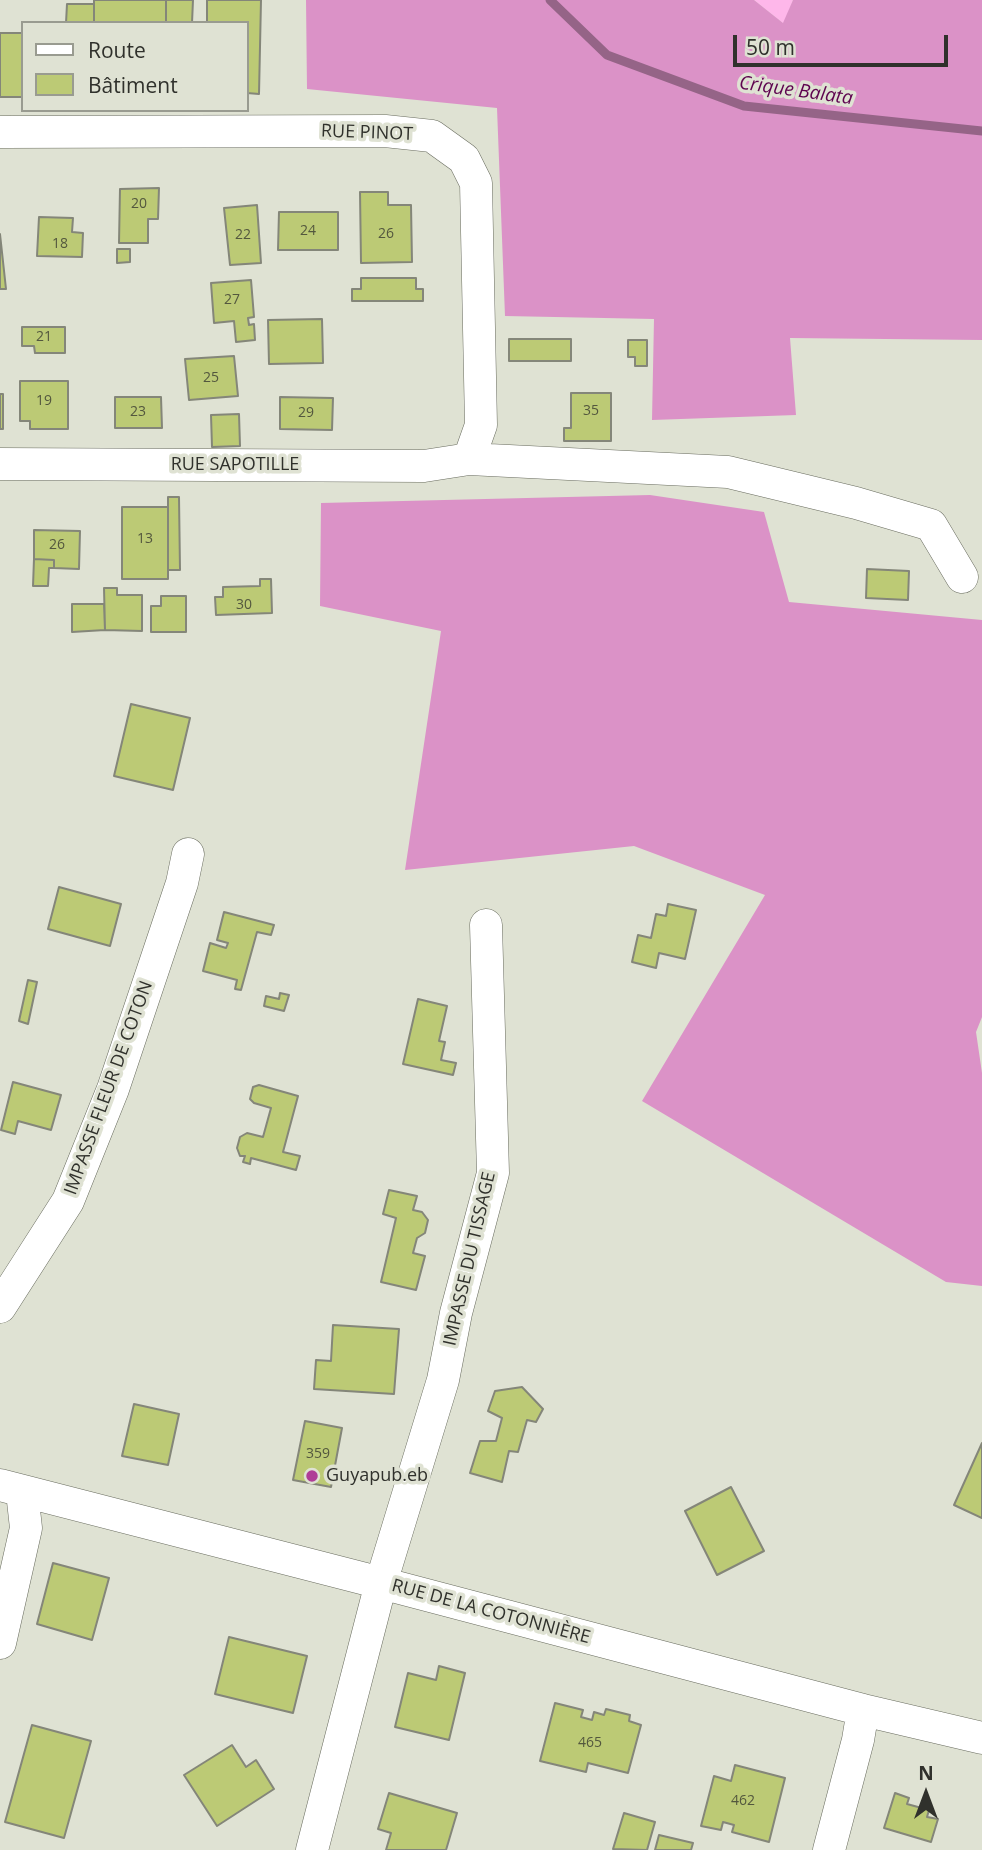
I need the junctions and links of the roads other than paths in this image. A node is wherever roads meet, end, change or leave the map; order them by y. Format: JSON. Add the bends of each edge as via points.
{"nodes":[{"id":1,"x":0,"y":132,"type":"edge"},
{"id":2,"x":469,"y":459,"type":"junction"},
{"id":3,"x":0,"y":464,"type":"edge"},
{"id":4,"x":962,"y":577,"type":"dead end"},
{"id":5,"x":188,"y":854,"type":"dead end"},
{"id":6,"x":486,"y":925,"type":"dead end"},
{"id":7,"x":0,"y":1307,"type":"edge"},
{"id":8,"x":11,"y":1488,"type":"edge"},
{"id":9,"x":381,"y":1583,"type":"junction"},
{"id":10,"x":0,"y":1643,"type":"edge"},
{"id":11,"x":863,"y":1710,"type":"junction"},
{"id":12,"x":982,"y":1738,"type":"edge"},
{"id":13,"x":312,"y":1850,"type":"edge"},
{"id":14,"x":829,"y":1850,"type":"edge"}],
"edges":[{"from":1,"to":2,"type":"street","name":"RUE PINOT","via":[[385,131],[432,136],[454,151],[464,159],[476,183],[481,425]]},
{"from":2,"to":3,"type":"street","name":"RUE SAPOTILLE","via":[[424,466]]},
{"from":2,"to":4,"type":"street","name":"RUE SAPOTILLE","via":[[728,472],[931,525]]},
{"from":5,"to":7,"type":"street","name":"IMPASSE FLEUR DE COTON","via":[[113,1089],[68,1201]]},
{"from":6,"to":9,"type":"street","name":"IMPASSE DU TISSAGE","via":[[493,1173],[443,1380]]},
{"from":8,"to":9,"type":"street","name":"RUE DE LA COTONNIÈRE"},
{"from":8,"to":10,"type":"street","via":[[26,1528]]},
{"from":9,"to":11,"type":"street","name":"RUE DE LA COTONNIÈRE"},
{"from":9,"to":13,"type":"street","name":"IMPASSE DU TISSAGE"},
{"from":11,"to":12,"type":"street","name":"RUE DE LA COTONNIÈRE"},
{"from":11,"to":14,"type":"street"}]}
